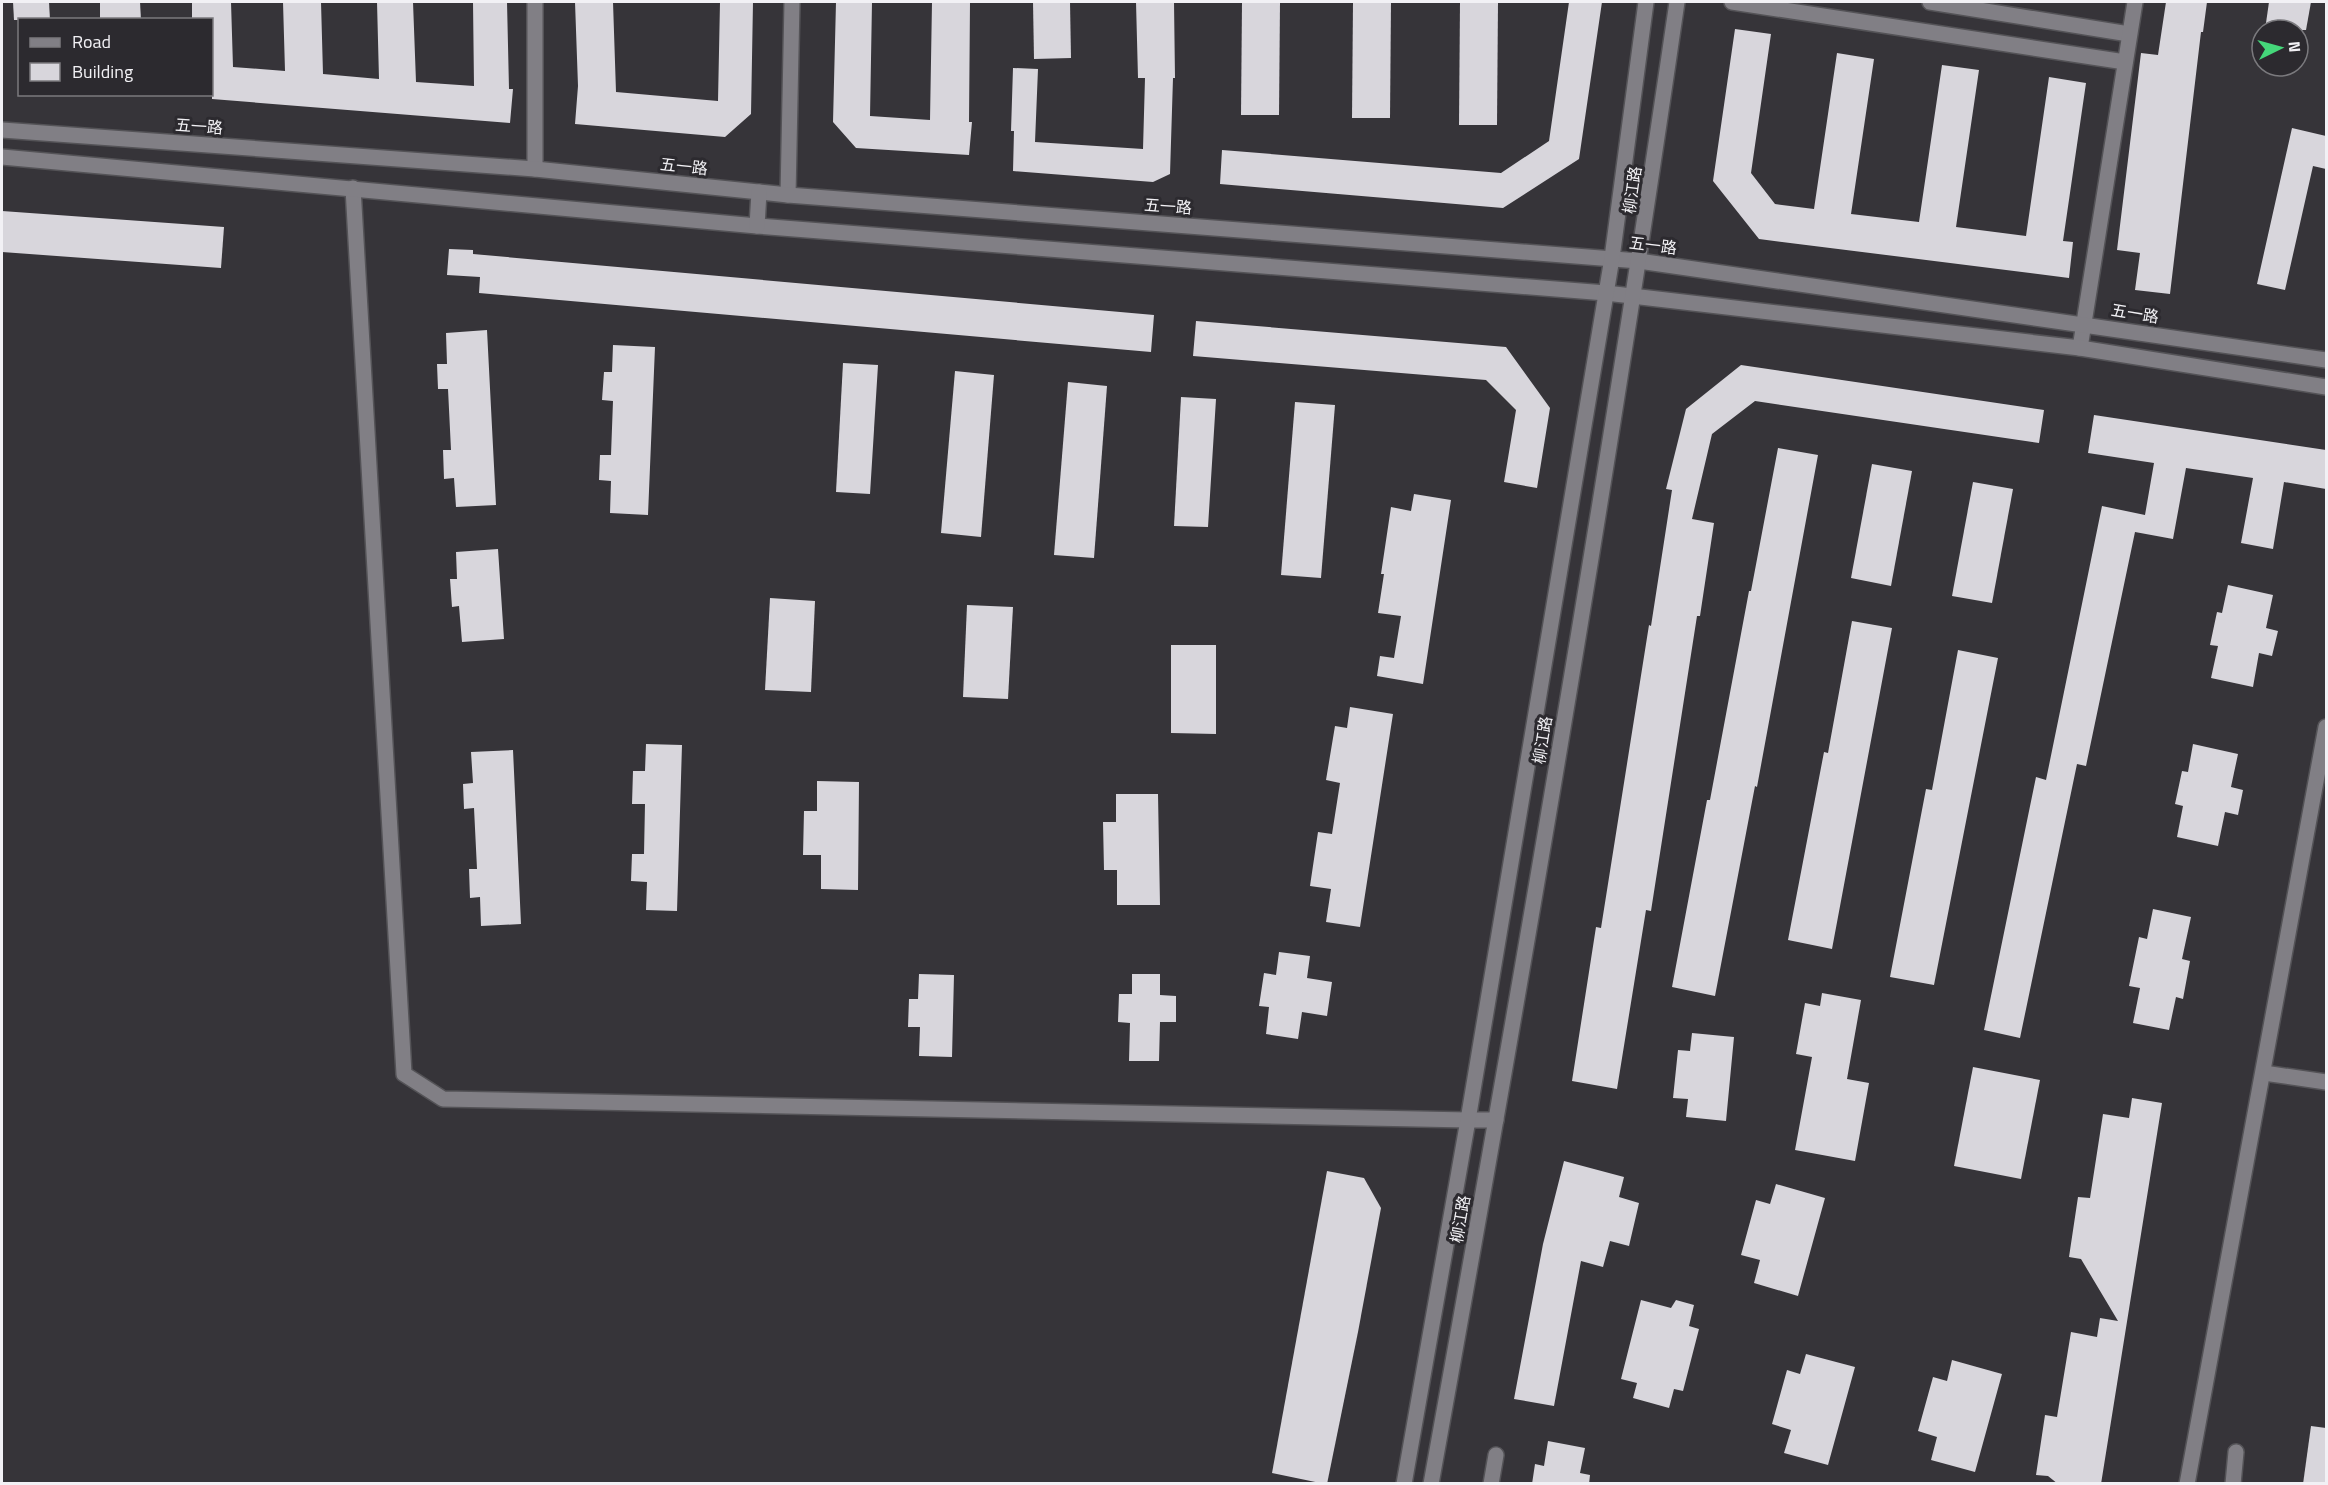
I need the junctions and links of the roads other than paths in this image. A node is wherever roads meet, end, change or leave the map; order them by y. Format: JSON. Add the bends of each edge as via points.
{"nodes":[{"id":1,"x":536,"y":2,"type":"edge"},
{"id":2,"x":792,"y":2,"type":"edge"},
{"id":3,"x":1646,"y":2,"type":"edge"},
{"id":4,"x":1677,"y":2,"type":"edge"},
{"id":5,"x":1732,"y":2,"type":"edge"},
{"id":6,"x":1930,"y":2,"type":"edge"},
{"id":7,"x":2135,"y":2,"type":"edge"},
{"id":8,"x":2129,"y":34,"type":"junction"},
{"id":9,"x":2125,"y":62,"type":"junction"},
{"id":10,"x":2,"y":130,"type":"edge"},
{"id":11,"x":2,"y":157,"type":"edge"},
{"id":12,"x":536,"y":169,"type":"junction"},
{"id":13,"x":353,"y":188,"type":"junction"},
{"id":14,"x":759,"y":192,"type":"junction"},
{"id":15,"x":788,"y":195,"type":"junction"},
{"id":16,"x":757,"y":226,"type":"junction"},
{"id":17,"x":1612,"y":258,"type":"junction"},
{"id":18,"x":1640,"y":261,"type":"junction"},
{"id":19,"x":1606,"y":293,"type":"junction"},
{"id":20,"x":1634,"y":296,"type":"junction"},
{"id":21,"x":2084,"y":323,"type":"junction"},
{"id":22,"x":2080,"y":348,"type":"junction"},
{"id":23,"x":2326,"y":360,"type":"edge"},
{"id":24,"x":2326,"y":387,"type":"edge"},
{"id":25,"x":2326,"y":727,"type":"edge"},
{"id":26,"x":2264,"y":1073,"type":"junction"},
{"id":27,"x":2326,"y":1082,"type":"edge"},
{"id":28,"x":1468,"y":1120,"type":"junction"},
{"id":29,"x":1497,"y":1120,"type":"junction"},
{"id":30,"x":2236,"y":1452,"type":"dead end"},
{"id":31,"x":1496,"y":1455,"type":"dead end"},
{"id":32,"x":1404,"y":1484,"type":"edge"},
{"id":33,"x":1431,"y":1484,"type":"edge"},
{"id":34,"x":1491,"y":1484,"type":"edge"},
{"id":35,"x":2187,"y":1484,"type":"edge"},
{"id":36,"x":2233,"y":1484,"type":"edge"}],
"edges":[{"from":1,"to":12,"type":"street"},
{"from":2,"to":15,"type":"street"},
{"from":3,"to":17,"type":"street","name":"柳江路"},
{"from":4,"to":18,"type":"street","name":"柳江路"},
{"from":5,"to":9,"type":"street"},
{"from":6,"to":8,"type":"street"},
{"from":7,"to":8,"type":"street"},
{"from":8,"to":9,"type":"street"},
{"from":9,"to":21,"type":"street"},
{"from":10,"to":12,"type":"street","name":"五一路"},
{"from":11,"to":13,"type":"street"},
{"from":12,"to":14,"type":"street","name":"五一路"},
{"from":13,"to":16,"type":"street"},
{"from":13,"to":28,"type":"street","via":[[404,1074],[443,1099]]},
{"from":14,"to":15,"type":"street","name":"五一路"},
{"from":14,"to":16,"type":"street"},
{"from":15,"to":17,"type":"street","name":"五一路"},
{"from":16,"to":19,"type":"street"},
{"from":17,"to":18,"type":"street","name":"五一路"},
{"from":17,"to":19,"type":"street","name":"柳江路"},
{"from":18,"to":20,"type":"street","name":"柳江路"},
{"from":18,"to":21,"type":"street","name":"五一路"},
{"from":19,"to":20,"type":"street"},
{"from":19,"to":28,"type":"street","name":"柳江路"},
{"from":20,"to":22,"type":"street"},
{"from":20,"to":29,"type":"street","name":"柳江路"},
{"from":21,"to":22,"type":"street"},
{"from":21,"to":23,"type":"street","name":"五一路"},
{"from":22,"to":24,"type":"street"},
{"from":25,"to":26,"type":"street"},
{"from":26,"to":27,"type":"street"},
{"from":26,"to":35,"type":"street"},
{"from":28,"to":29,"type":"street"},
{"from":28,"to":32,"type":"street","name":"柳江路"},
{"from":29,"to":33,"type":"street","name":"柳江路"},
{"from":30,"to":36,"type":"street"},
{"from":31,"to":34,"type":"street"}]}
